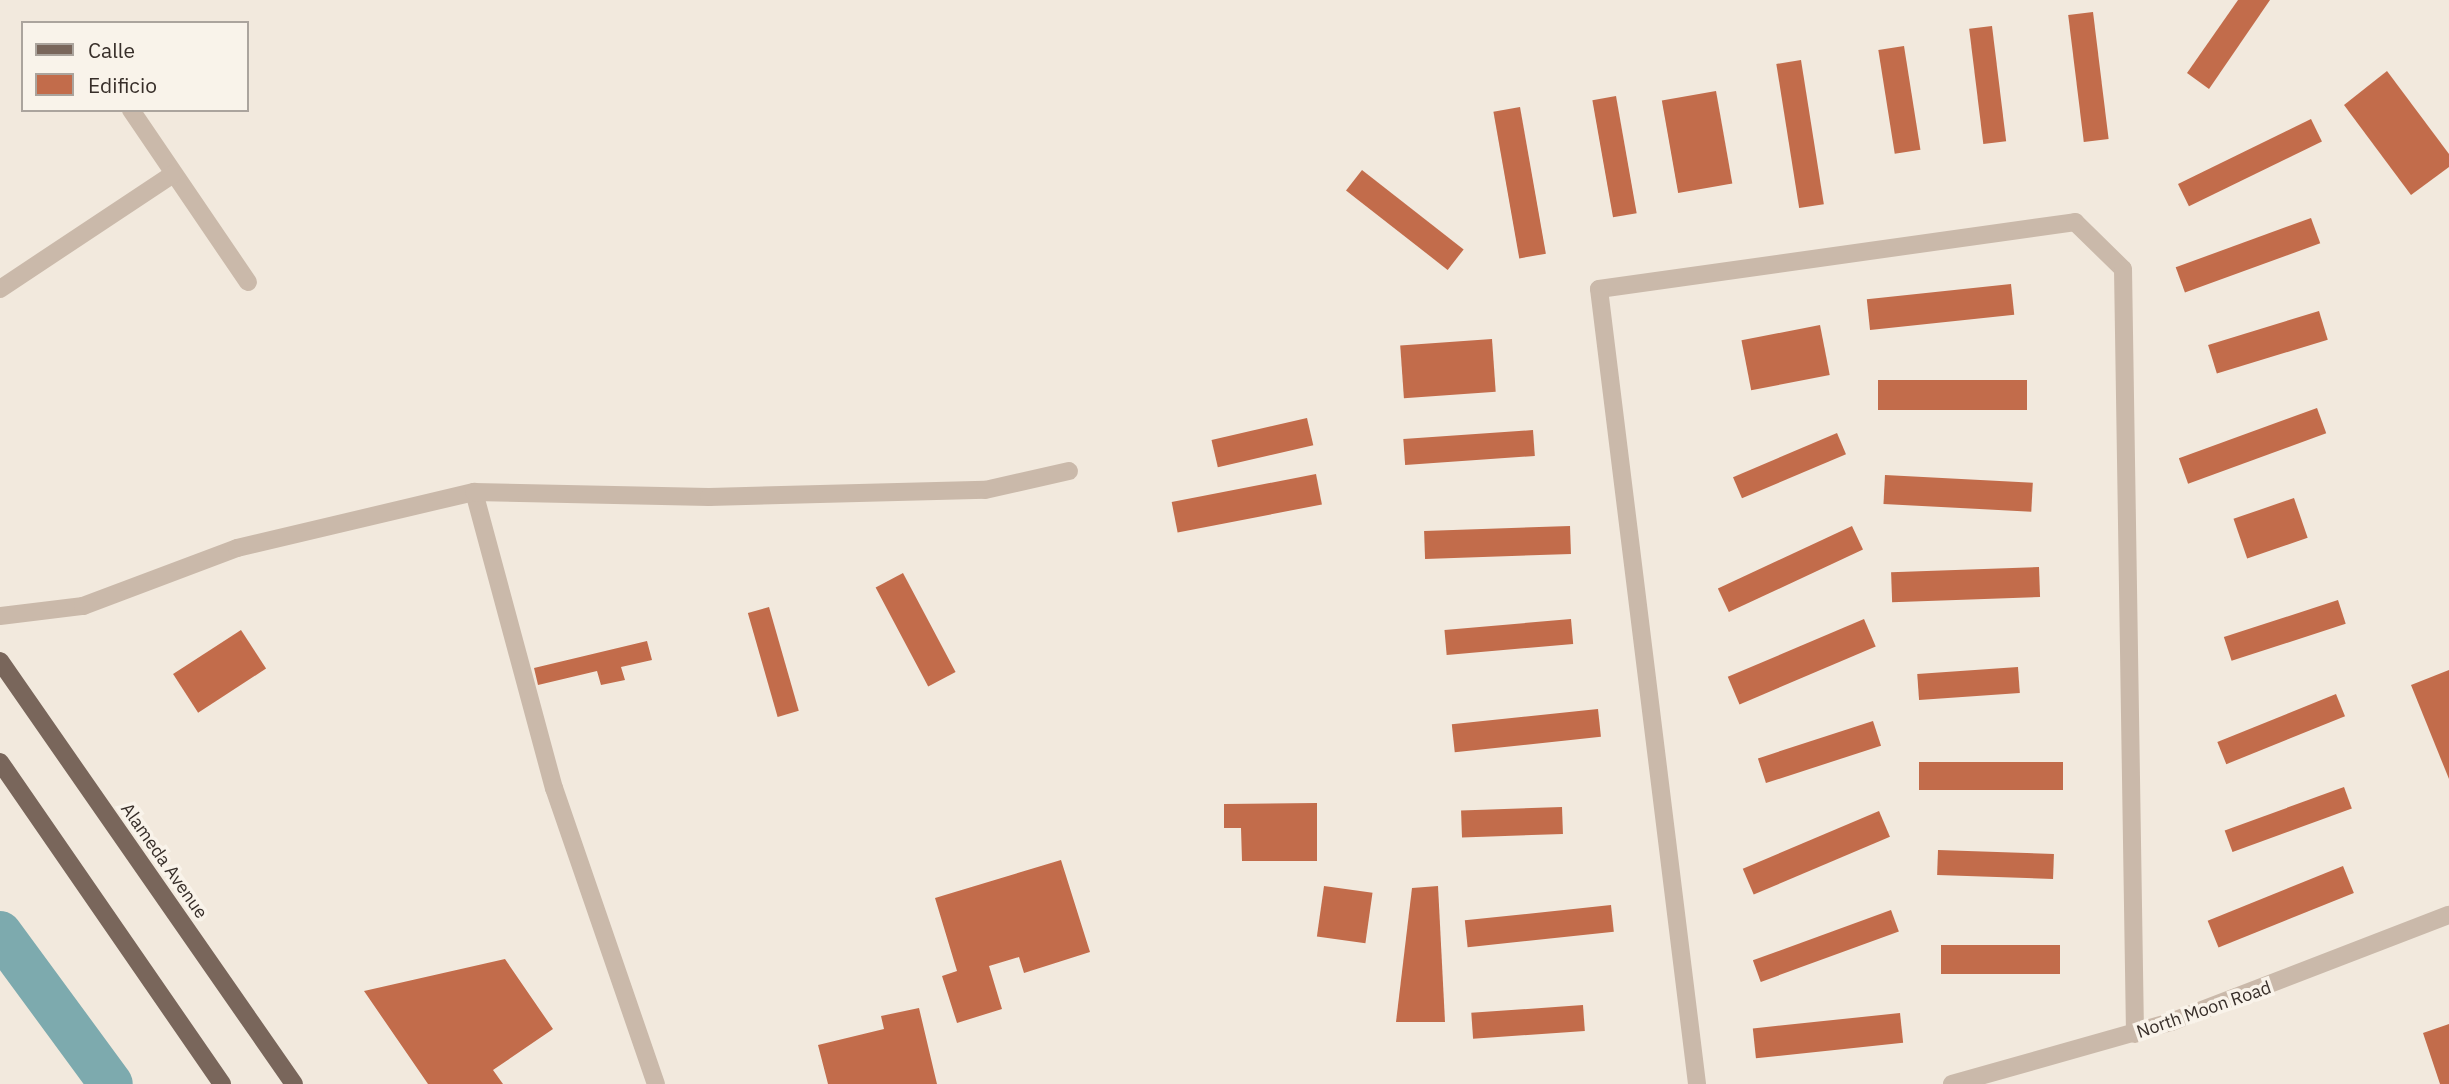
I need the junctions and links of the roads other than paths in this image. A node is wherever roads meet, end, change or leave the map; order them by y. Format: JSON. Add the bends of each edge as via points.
{"nodes":[{"id":1,"x":132,"y":112,"type":"edge"},
{"id":2,"x":173,"y":174,"type":"junction"},
{"id":3,"x":248,"y":282,"type":"dead end"},
{"id":4,"x":0,"y":289,"type":"edge"},
{"id":5,"x":1069,"y":471,"type":"dead end"},
{"id":6,"x":474,"y":492,"type":"junction"},
{"id":7,"x":0,"y":615,"type":"edge"},
{"id":8,"x":0,"y":661,"type":"edge"},
{"id":9,"x":0,"y":762,"type":"edge"},
{"id":10,"x":2449,"y":915,"type":"edge"},
{"id":11,"x":2135,"y":1034,"type":"junction"},
{"id":12,"x":222,"y":1084,"type":"edge"},
{"id":13,"x":294,"y":1084,"type":"edge"},
{"id":14,"x":656,"y":1084,"type":"edge"},
{"id":15,"x":1697,"y":1084,"type":"edge"},
{"id":16,"x":1952,"y":1084,"type":"edge"}],
"edges":[{"from":1,"to":2,"type":"street"},
{"from":2,"to":3,"type":"street"},
{"from":2,"to":4,"type":"street"},
{"from":5,"to":6,"type":"street","via":[[985,490],[709,497]]},
{"from":6,"to":7,"type":"street","via":[[237,548],[83,606]]},
{"from":6,"to":14,"type":"street","via":[[554,788]]},
{"from":8,"to":13,"type":"main road","name":"Alameda Avenue"},
{"from":9,"to":12,"type":"main road"},
{"from":10,"to":11,"type":"street","name":"North Moon Road","via":[[2289,980]]},
{"from":11,"to":15,"type":"street","via":[[2123,269],[2075,222],[1599,289]]},
{"from":11,"to":16,"type":"street","name":"North Moon Road"}]}
